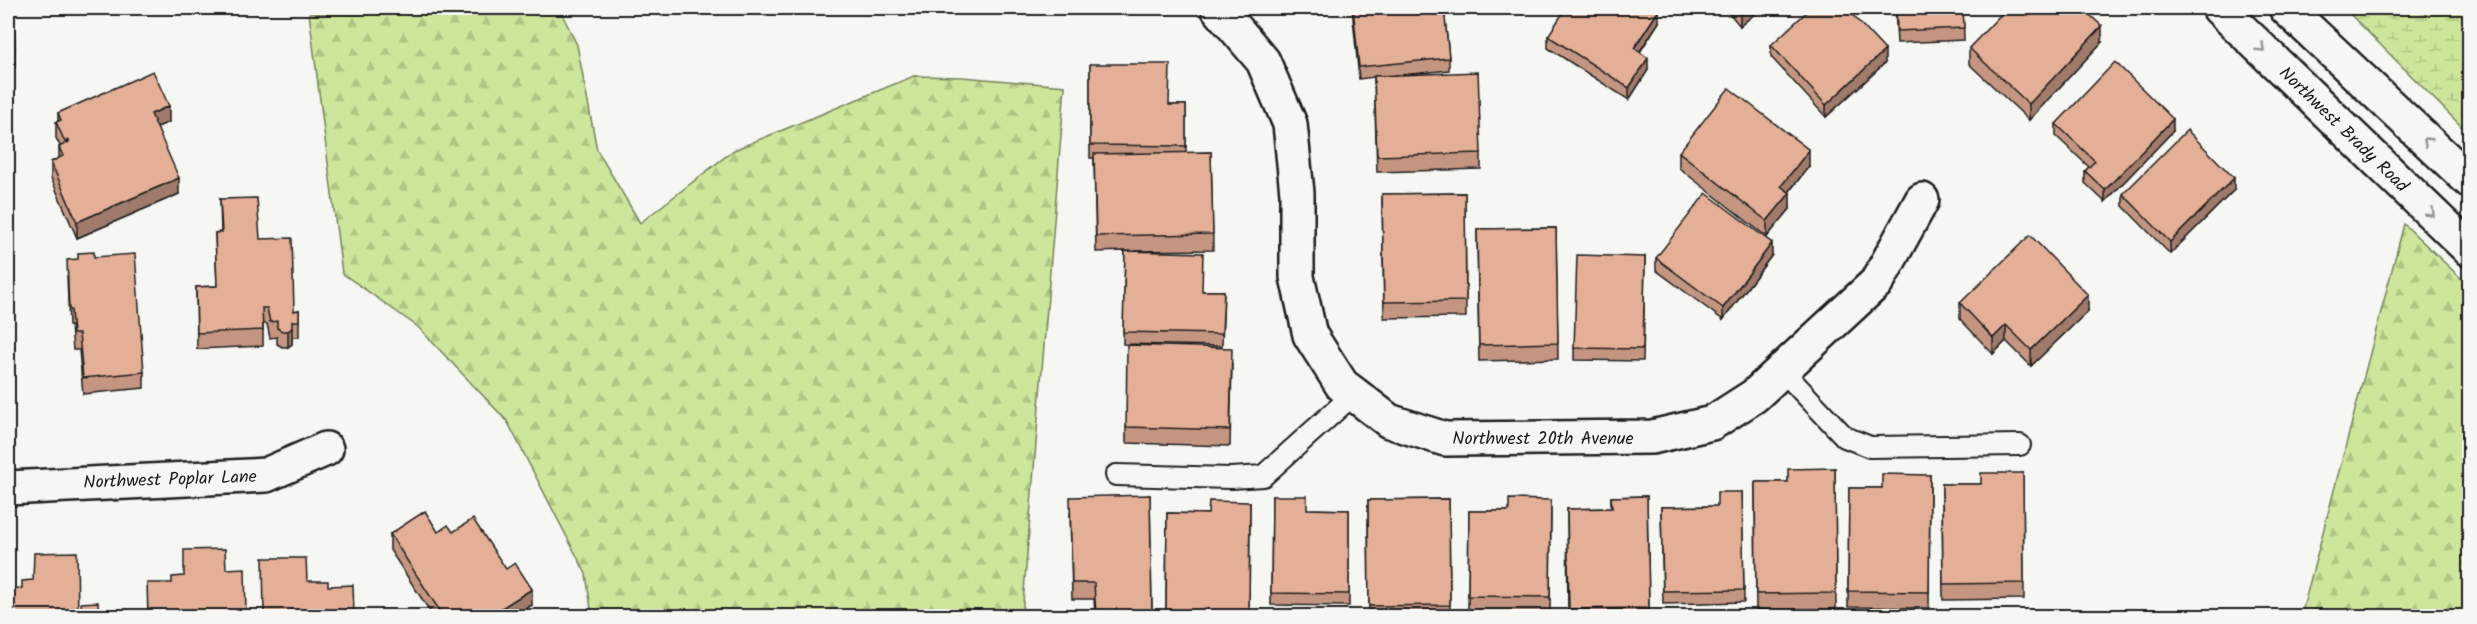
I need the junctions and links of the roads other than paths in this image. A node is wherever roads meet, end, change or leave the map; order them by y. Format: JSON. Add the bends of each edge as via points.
{"nodes":[{"id":1,"x":1218,"y":8,"type":"edge"},
{"id":2,"x":2219,"y":8,"type":"edge"},
{"id":3,"x":2286,"y":8,"type":"edge"},
{"id":4,"x":2469,"y":181,"type":"edge"},
{"id":5,"x":1922,"y":200,"type":"dead end"},
{"id":6,"x":2469,"y":250,"type":"edge"},
{"id":7,"x":1782,"y":370,"type":"junction"},
{"id":8,"x":1354,"y":394,"type":"junction"},
{"id":9,"x":2020,"y":445,"type":"dead end"},
{"id":10,"x":326,"y":449,"type":"dead end"},
{"id":11,"x":1116,"y":475,"type":"dead end"},
{"id":12,"x":8,"y":488,"type":"edge"}],
"edges":[{"from":1,"to":8,"type":"street","name":"Northwest 20th Avenue","via":[[1263,61],[1290,124],[1297,193],[1297,277],[1310,335],[1342,385]]},
{"from":2,"to":6,"type":"street","name":"Northwest Brady Road","one_way":true},
{"from":4,"to":3,"type":"street","one_way":true},
{"from":5,"to":7,"type":"street","name":"Northwest 20th Avenue","via":[[1877,282]]},
{"from":7,"to":8,"type":"street","name":"Northwest 20th Avenue","via":[[1754,396],[1712,423],[1652,437],[1445,439],[1389,421]]},
{"from":7,"to":9,"type":"lane","via":[[1845,437],[1870,447]]},
{"from":8,"to":11,"type":"lane","via":[[1263,476]]},
{"from":10,"to":12,"type":"street","name":"Northwest Poplar Lane","via":[[266,475]]}]}
